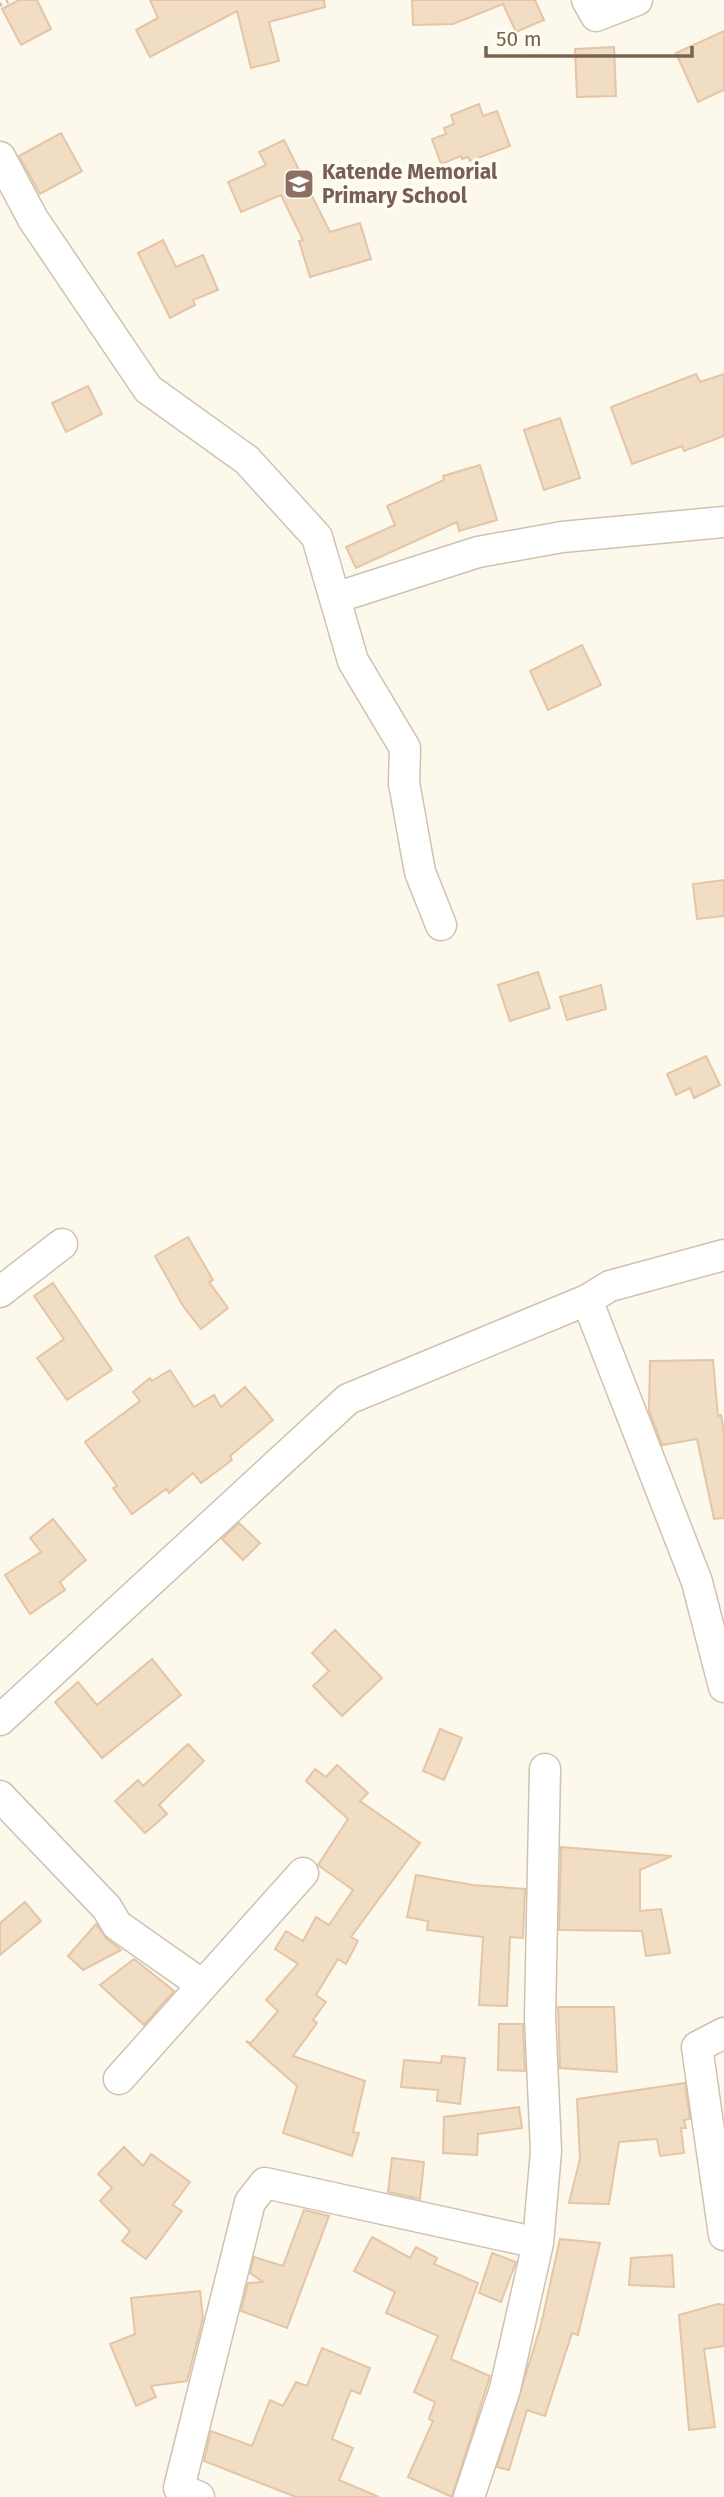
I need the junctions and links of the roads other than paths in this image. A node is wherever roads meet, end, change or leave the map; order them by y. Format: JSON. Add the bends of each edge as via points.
{"nodes":[{"id":1,"x":587,"y":0,"type":"edge"},
{"id":2,"x":637,"y":0,"type":"edge"},
{"id":3,"x":0,"y":157,"type":"edge"},
{"id":4,"x":724,"y":522,"type":"edge"},
{"id":5,"x":335,"y":598,"type":"junction"},
{"id":6,"x":440,"y":925,"type":"dead end"},
{"id":7,"x":62,"y":1244,"type":"dead end"},
{"id":8,"x":724,"y":1255,"type":"edge"},
{"id":9,"x":0,"y":1292,"type":"edge"},
{"id":10,"x":587,"y":1300,"type":"junction"},
{"id":11,"x":724,"y":1687,"type":"edge"},
{"id":12,"x":0,"y":1720,"type":"edge"},
{"id":13,"x":545,"y":1769,"type":"dead end"},
{"id":14,"x":0,"y":1796,"type":"edge"},
{"id":15,"x":303,"y":1873,"type":"dead end"},
{"id":16,"x":201,"y":1984,"type":"junction"},
{"id":17,"x":724,"y":2033,"type":"edge"},
{"id":18,"x":119,"y":2079,"type":"dead end"},
{"id":19,"x":724,"y":2235,"type":"edge"},
{"id":20,"x":538,"y":2243,"type":"junction"},
{"id":21,"x":199,"y":2497,"type":"edge"},
{"id":22,"x":470,"y":2497,"type":"edge"}],
"edges":[{"from":1,"to":2,"type":"street","via":[[596,16]]},
{"from":3,"to":5,"type":"street","via":[[33,219],[148,389],[247,460],[317,537]]},
{"from":4,"to":5,"type":"street","via":[[562,537],[478,552]]},
{"from":5,"to":6,"type":"street","via":[[353,661],[405,748],[404,783],[420,872]]},
{"from":7,"to":9,"type":"street"},
{"from":8,"to":10,"type":"street","via":[[610,1286]]},
{"from":10,"to":11,"type":"street","via":[[697,1581]]},
{"from":10,"to":12,"type":"street","via":[[348,1399]]},
{"from":13,"to":20,"type":"street","via":[[540,2017],[546,2151]]},
{"from":14,"to":16,"type":"street","via":[[107,1908],[117,1925]]},
{"from":15,"to":16,"type":"street"},
{"from":16,"to":18,"type":"street"},
{"from":17,"to":19,"type":"street","via":[[697,2047]]},
{"from":20,"to":21,"type":"street","via":[[265,2183],[250,2202],[178,2488]]},
{"from":20,"to":22,"type":"street","via":[[505,2389]]}]}
